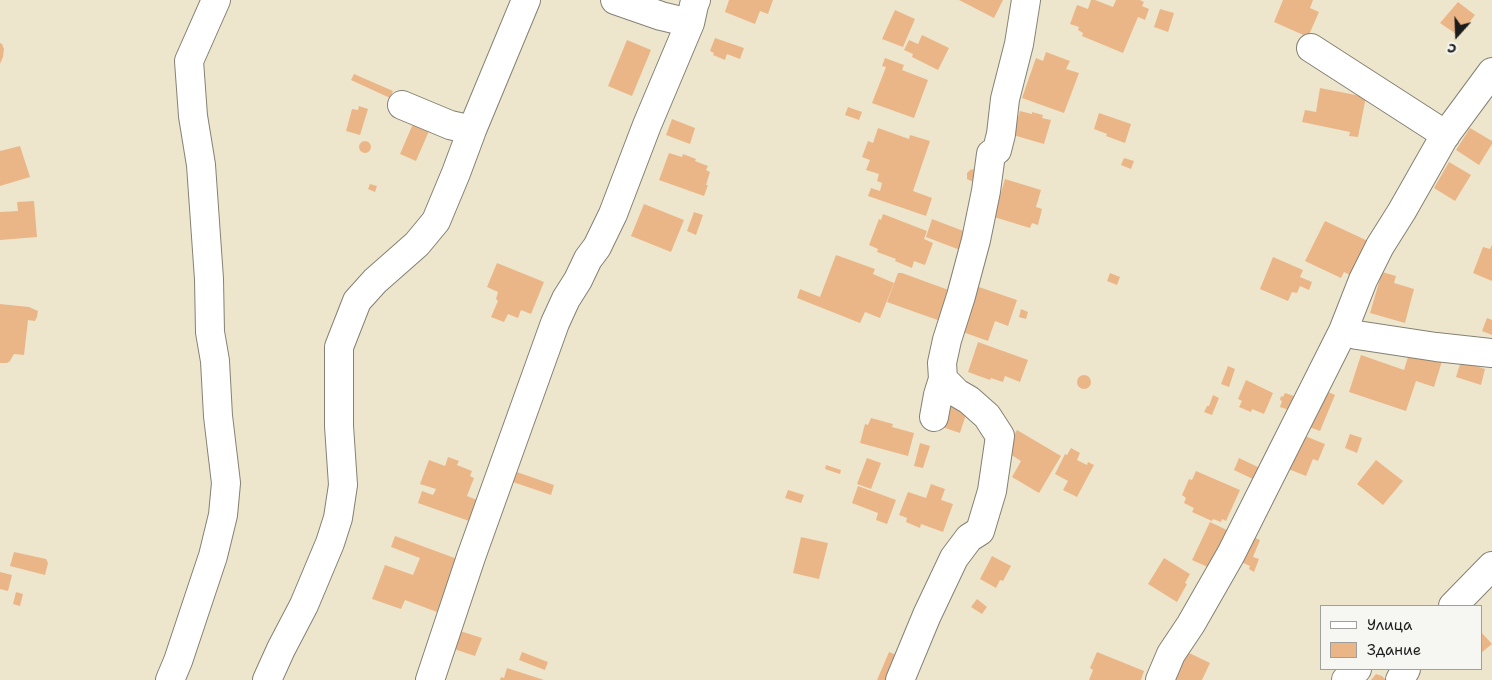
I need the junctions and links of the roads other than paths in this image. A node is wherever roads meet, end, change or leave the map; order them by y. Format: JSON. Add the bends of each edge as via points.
{"nodes":[{"id":1,"x":216,"y":0,"type":"edge"},
{"id":2,"x":526,"y":0,"type":"edge"},
{"id":3,"x":615,"y":0,"type":"edge"},
{"id":4,"x":1026,"y":0,"type":"edge"},
{"id":5,"x":693,"y":12,"type":"edge"},
{"id":6,"x":1311,"y":48,"type":"dead end"},
{"id":7,"x":1492,"y":72,"type":"edge"},
{"id":8,"x":402,"y":105,"type":"dead end"},
{"id":9,"x":472,"y":130,"type":"junction"},
{"id":10,"x":1446,"y":134,"type":"junction"},
{"id":11,"x":1343,"y":331,"type":"junction"},
{"id":12,"x":1492,"y":353,"type":"edge"},
{"id":13,"x":943,"y":378,"type":"junction"},
{"id":14,"x":934,"y":417,"type":"dead end"},
{"id":15,"x":1492,"y":566,"type":"edge"},
{"id":16,"x":1454,"y":605,"type":"edge"},
{"id":17,"x":1356,"y":670,"type":"edge"},
{"id":18,"x":170,"y":680,"type":"edge"},
{"id":19,"x":268,"y":680,"type":"edge"},
{"id":20,"x":430,"y":680,"type":"edge"},
{"id":21,"x":900,"y":680,"type":"edge"},
{"id":22,"x":1160,"y":680,"type":"edge"},
{"id":23,"x":1346,"y":680,"type":"edge"}],
"edges":[{"from":1,"to":18,"type":"street","via":[[189,61],[201,165],[210,332],[226,483],[223,515],[213,556]]},
{"from":2,"to":9,"type":"street"},
{"from":3,"to":5,"type":"street","via":[[661,16]]},
{"from":4,"to":13,"type":"street","via":[[999,142],[997,150],[991,154],[976,240],[947,340],[942,363]]},
{"from":5,"to":20,"type":"street","via":[[613,214],[555,323]]},
{"from":6,"to":10,"type":"street"},
{"from":7,"to":10,"type":"street"},
{"from":8,"to":9,"type":"street","via":[[450,125]]},
{"from":9,"to":19,"type":"street","via":[[436,221],[358,301],[339,347],[343,485],[338,518],[304,604]]},
{"from":10,"to":11,"type":"street","via":[[1380,246]]},
{"from":11,"to":12,"type":"street"},
{"from":11,"to":22,"type":"street","via":[[1231,554],[1171,654]]},
{"from":13,"to":14,"type":"street"},
{"from":13,"to":21,"type":"street","via":[[987,416],[1000,436],[992,491],[980,531],[969,538],[954,558]]},
{"from":15,"to":16,"type":"street"},
{"from":17,"to":23,"type":"street"}]}
